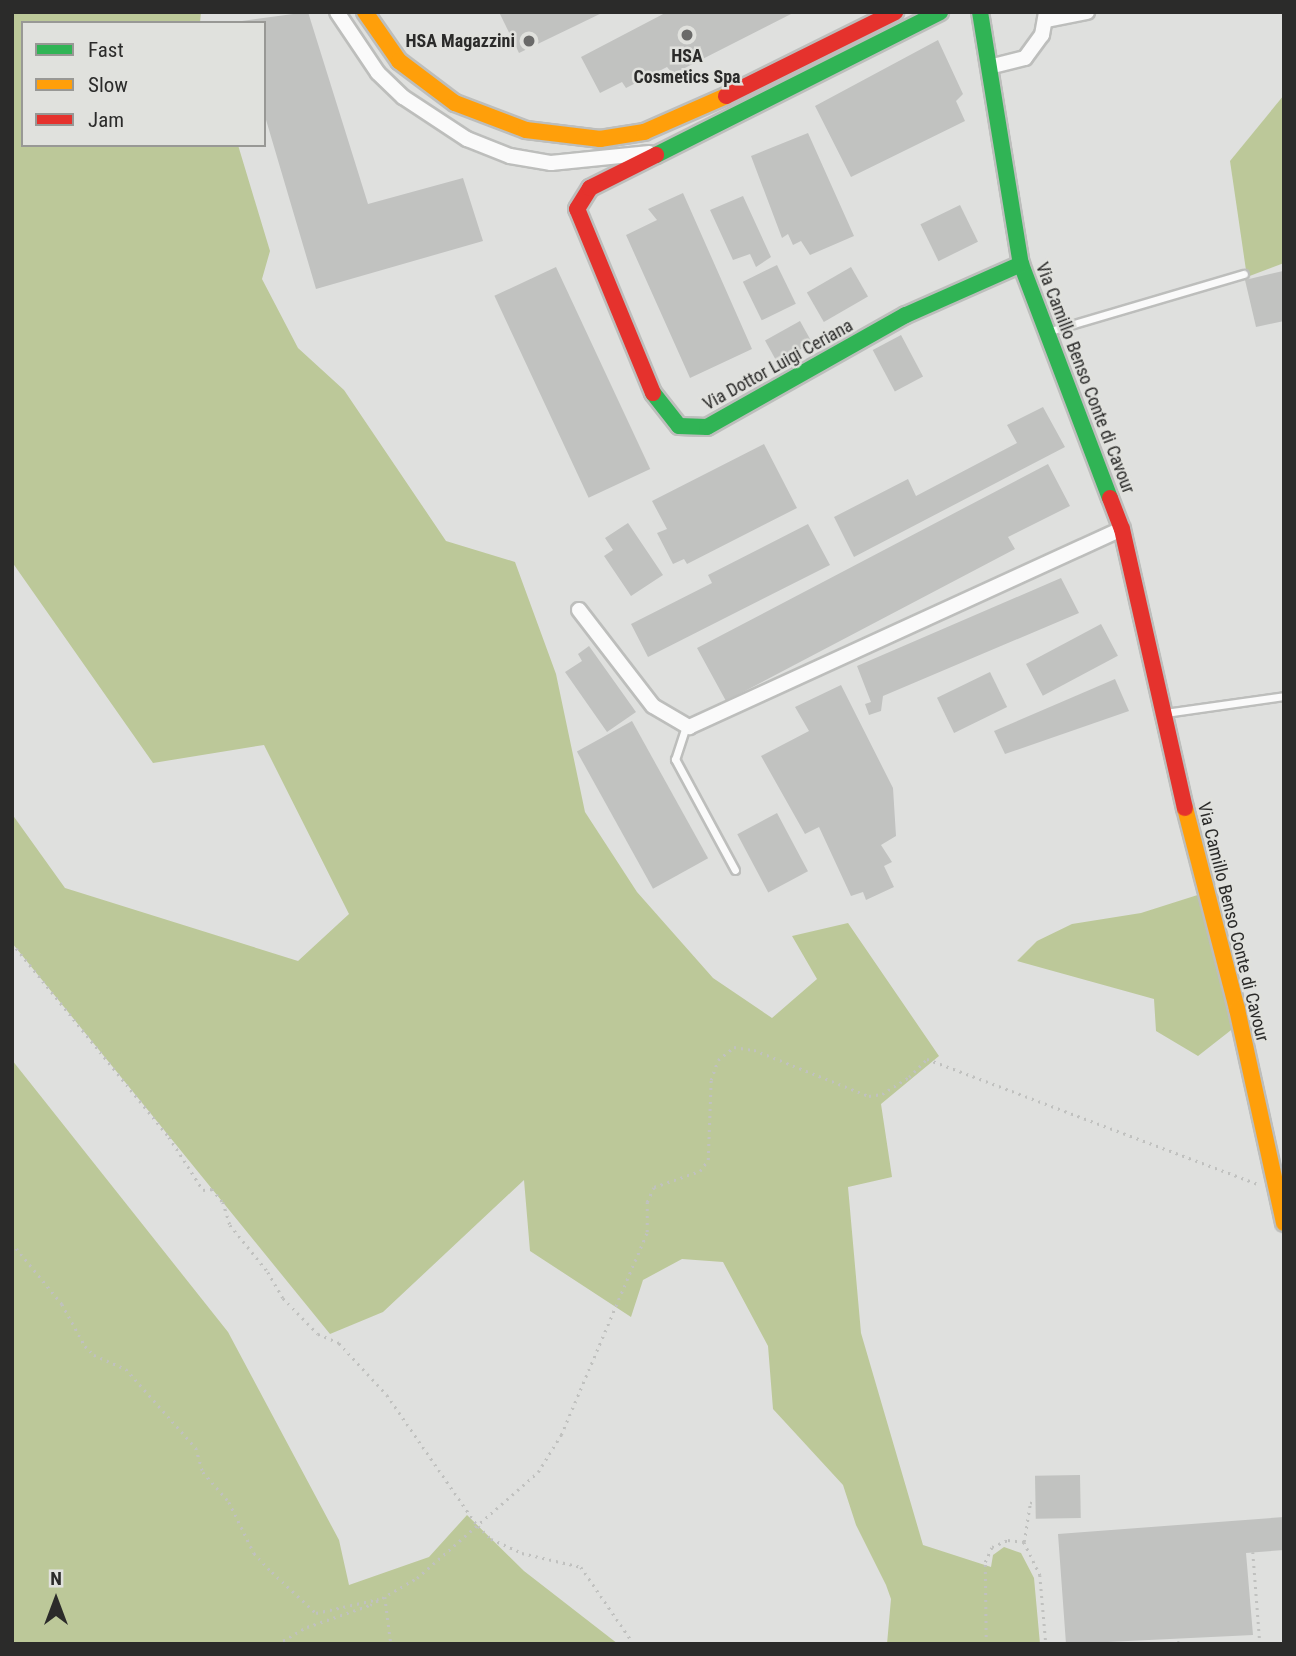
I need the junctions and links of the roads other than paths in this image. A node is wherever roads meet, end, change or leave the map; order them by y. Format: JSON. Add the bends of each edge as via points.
{"nodes":[{"id":1,"x":337,"y":12,"type":"edge"},
{"id":2,"x":365,"y":12,"type":"edge"},
{"id":3,"x":895,"y":12,"type":"edge"},
{"id":4,"x":940,"y":12,"type":"edge"},
{"id":5,"x":980,"y":12,"type":"edge"},
{"id":6,"x":1087,"y":12,"type":"edge"},
{"id":7,"x":1046,"y":16,"type":"edge"},
{"id":8,"x":989,"y":67,"type":"junction"},
{"id":9,"x":664,"y":151,"type":"junction"},
{"id":10,"x":1021,"y":264,"type":"junction"},
{"id":11,"x":1244,"y":274,"type":"dead end"},
{"id":12,"x":1046,"y":332,"type":"junction"},
{"id":13,"x":1122,"y":529,"type":"junction"},
{"id":14,"x":579,"y":610,"type":"dead end"},
{"id":15,"x":1284,"y":696,"type":"edge"},
{"id":16,"x":1161,"y":714,"type":"junction"},
{"id":17,"x":686,"y":726,"type":"junction"},
{"id":18,"x":735,"y":870,"type":"dead end"},
{"id":19,"x":1284,"y":1223,"type":"edge"}],
"edges":[{"from":1,"to":9,"type":"street","name":"Via Dottor Luigi Ceriana","via":[[378,73],[403,97],[467,139],[510,156],[551,163]]},
{"from":2,"to":3,"type":"street","via":[[399,61],[455,103],[526,130],[600,139],[644,132],[681,119]]},
{"from":4,"to":9,"type":"street","name":"Via Dottor Luigi Ceriana"},
{"from":5,"to":8,"type":"street","name":"Via Camillo Benso Conte di Cavour"},
{"from":6,"to":7,"type":"street"},
{"from":7,"to":8,"type":"street","via":[[1025,58]]},
{"from":8,"to":10,"type":"street","name":"Via Camillo Benso Conte di Cavour"},
{"from":9,"to":10,"type":"street","name":"Via Dottor Luigi Ceriana","via":[[590,188],[577,209],[658,405],[679,426],[707,427],[906,315]]},
{"from":10,"to":12,"type":"street","name":"Via Camillo Benso Conte di Cavour"},
{"from":11,"to":12,"type":"lane"},
{"from":12,"to":13,"type":"street","name":"Via Camillo Benso Conte di Cavour"},
{"from":13,"to":16,"type":"street","name":"Via Camillo Benso Conte di Cavour"},
{"from":13,"to":17,"type":"street","via":[[704,723]]},
{"from":14,"to":17,"type":"street","via":[[653,706]]},
{"from":15,"to":16,"type":"lane"},
{"from":16,"to":19,"type":"street","name":"Via Camillo Benso Conte di Cavour","via":[[1237,1009]]},
{"from":17,"to":18,"type":"lane","via":[[675,759]]}]}
